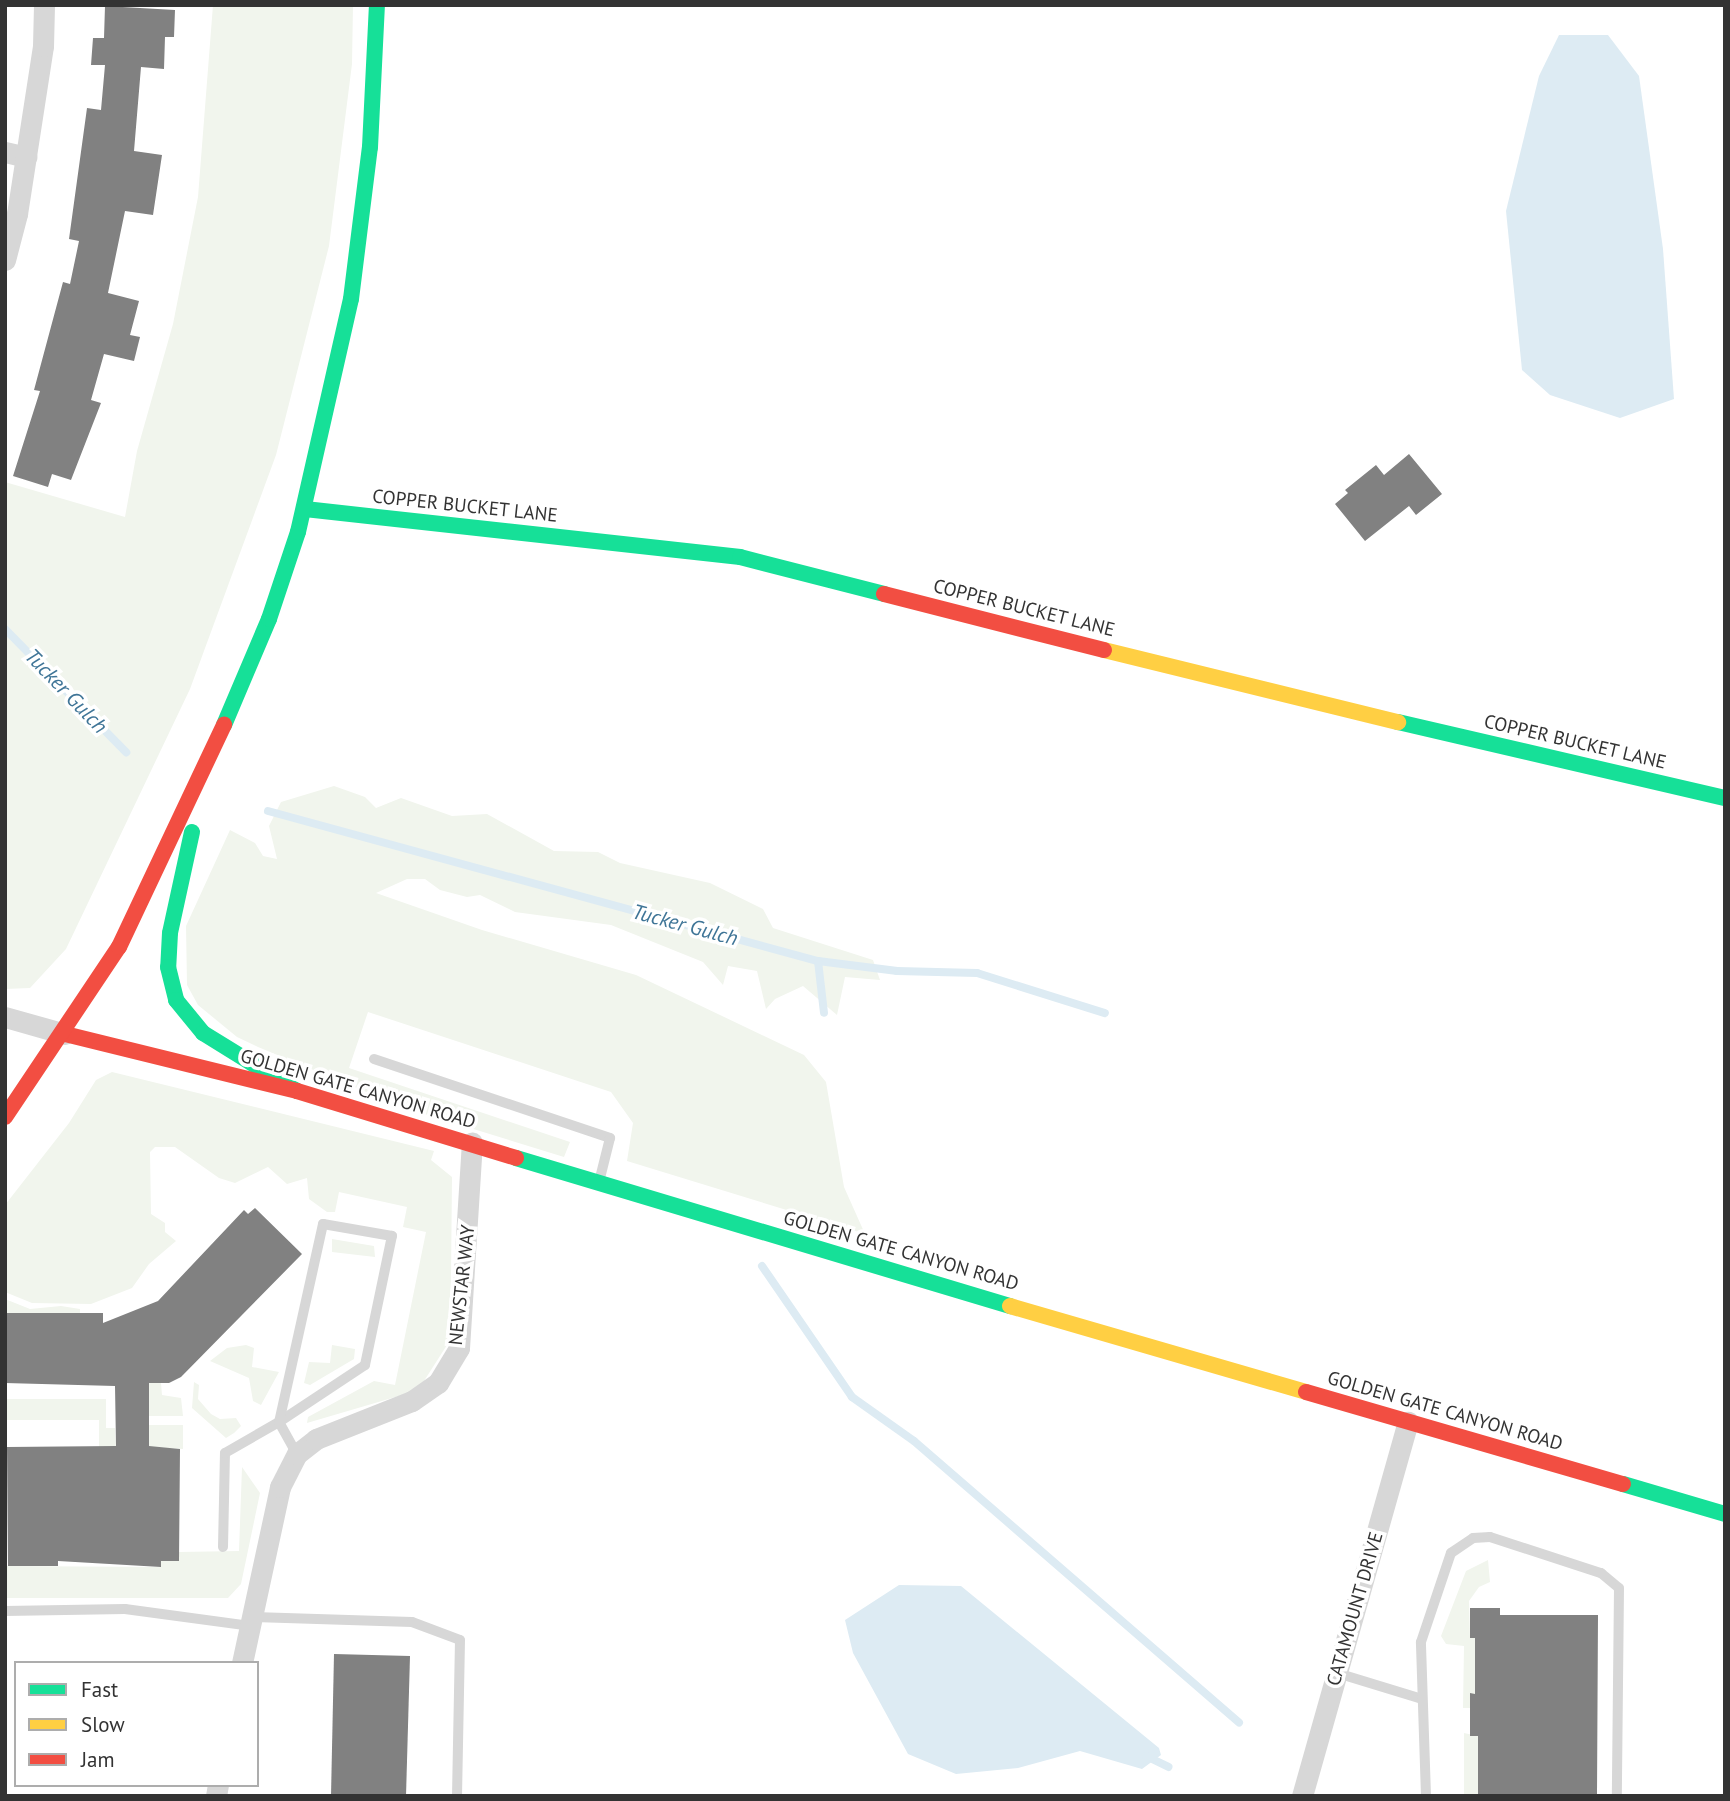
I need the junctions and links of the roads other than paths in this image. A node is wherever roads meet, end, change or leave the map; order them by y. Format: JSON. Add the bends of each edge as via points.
{"nodes":[{"id":1,"x":44,"y":5,"type":"edge"},
{"id":2,"x":377,"y":5,"type":"edge"},
{"id":3,"x":15,"y":155,"type":"edge"},
{"id":4,"x":5,"y":260,"type":"edge"},
{"id":5,"x":304,"y":509,"type":"junction"},
{"id":6,"x":208,"y":762,"type":"junction"},
{"id":7,"x":1725,"y":798,"type":"edge"},
{"id":8,"x":5,"y":1017,"type":"edge"},
{"id":9,"x":65,"y":1034,"type":"junction"},
{"id":10,"x":374,"y":1059,"type":"dead end"},
{"id":11,"x":297,"y":1091,"type":"junction"},
{"id":12,"x":5,"y":1117,"type":"edge"},
{"id":13,"x":472,"y":1142,"type":"junction"},
{"id":14,"x":599,"y":1181,"type":"junction"},
{"id":15,"x":279,"y":1422,"type":"junction"},
{"id":16,"x":1408,"y":1422,"type":"junction"},
{"id":17,"x":297,"y":1454,"type":"junction"},
{"id":18,"x":1725,"y":1514,"type":"edge"},
{"id":19,"x":223,"y":1547,"type":"dead end"},
{"id":20,"x":5,"y":1611,"type":"edge"},
{"id":21,"x":251,"y":1622,"type":"junction"},
{"id":22,"x":242,"y":1661,"type":"edge"},
{"id":23,"x":1337,"y":1673,"type":"junction"},
{"id":24,"x":1422,"y":1699,"type":"junction"},
{"id":25,"x":457,"y":1796,"type":"edge"},
{"id":26,"x":1302,"y":1796,"type":"edge"},
{"id":27,"x":1426,"y":1796,"type":"edge"},
{"id":28,"x":1617,"y":1796,"type":"edge"}],
"edges":[{"from":1,"to":3,"type":"street","via":[[43,46]]},
{"from":2,"to":5,"type":"main road","via":[[370,147],[351,299]]},
{"from":3,"to":4,"type":"street"},
{"from":5,"to":6,"type":"main road","via":[[269,619]]},
{"from":5,"to":7,"type":"main road","name":"COPPER BUCKET LANE","via":[[740,558],[1278,694]]},
{"from":6,"to":9,"type":"main road","via":[[119,947]]},
{"from":6,"to":11,"type":"main road","via":[[170,933],[171,984],[194,1026]]},
{"from":8,"to":9,"type":"street"},
{"from":9,"to":11,"type":"main road","name":"GOLDEN GATE CANYON ROAD"},
{"from":9,"to":12,"type":"main road"},
{"from":10,"to":14,"type":"lane","via":[[610,1138]]},
{"from":11,"to":13,"type":"main road","name":"GOLDEN GATE CANYON ROAD"},
{"from":13,"to":14,"type":"main road","name":"GOLDEN GATE CANYON ROAD"},
{"from":13,"to":17,"type":"street","name":"NEWSTAR WAY","via":[[459,1348],[439,1383],[412,1401],[316,1439]]},
{"from":14,"to":16,"type":"main road","name":"GOLDEN GATE CANYON ROAD"},
{"from":15,"to":15,"type":"lane","via":[[323,1224],[392,1236],[365,1365]]},
{"from":15,"to":17,"type":"lane"},
{"from":15,"to":19,"type":"lane","via":[[225,1453]]},
{"from":16,"to":18,"type":"main road","name":"GOLDEN GATE CANYON ROAD"},
{"from":16,"to":23,"type":"street","name":"CATAMOUNT DRIVE"},
{"from":17,"to":21,"type":"street","name":"NEWSTAR WAY","via":[[280,1487]]},
{"from":20,"to":21,"type":"lane","via":[[125,1609]]},
{"from":21,"to":22,"type":"street","name":"NEWSTAR WAY"},
{"from":21,"to":25,"type":"lane","via":[[412,1622],[460,1640]]},
{"from":23,"to":24,"type":"lane"},
{"from":23,"to":26,"type":"street","name":"CATAMOUNT DRIVE"},
{"from":24,"to":27,"type":"lane"},
{"from":24,"to":28,"type":"lane","via":[[1420,1642],[1451,1553],[1473,1538],[1490,1537],[1601,1573],[1619,1588]]}]}
